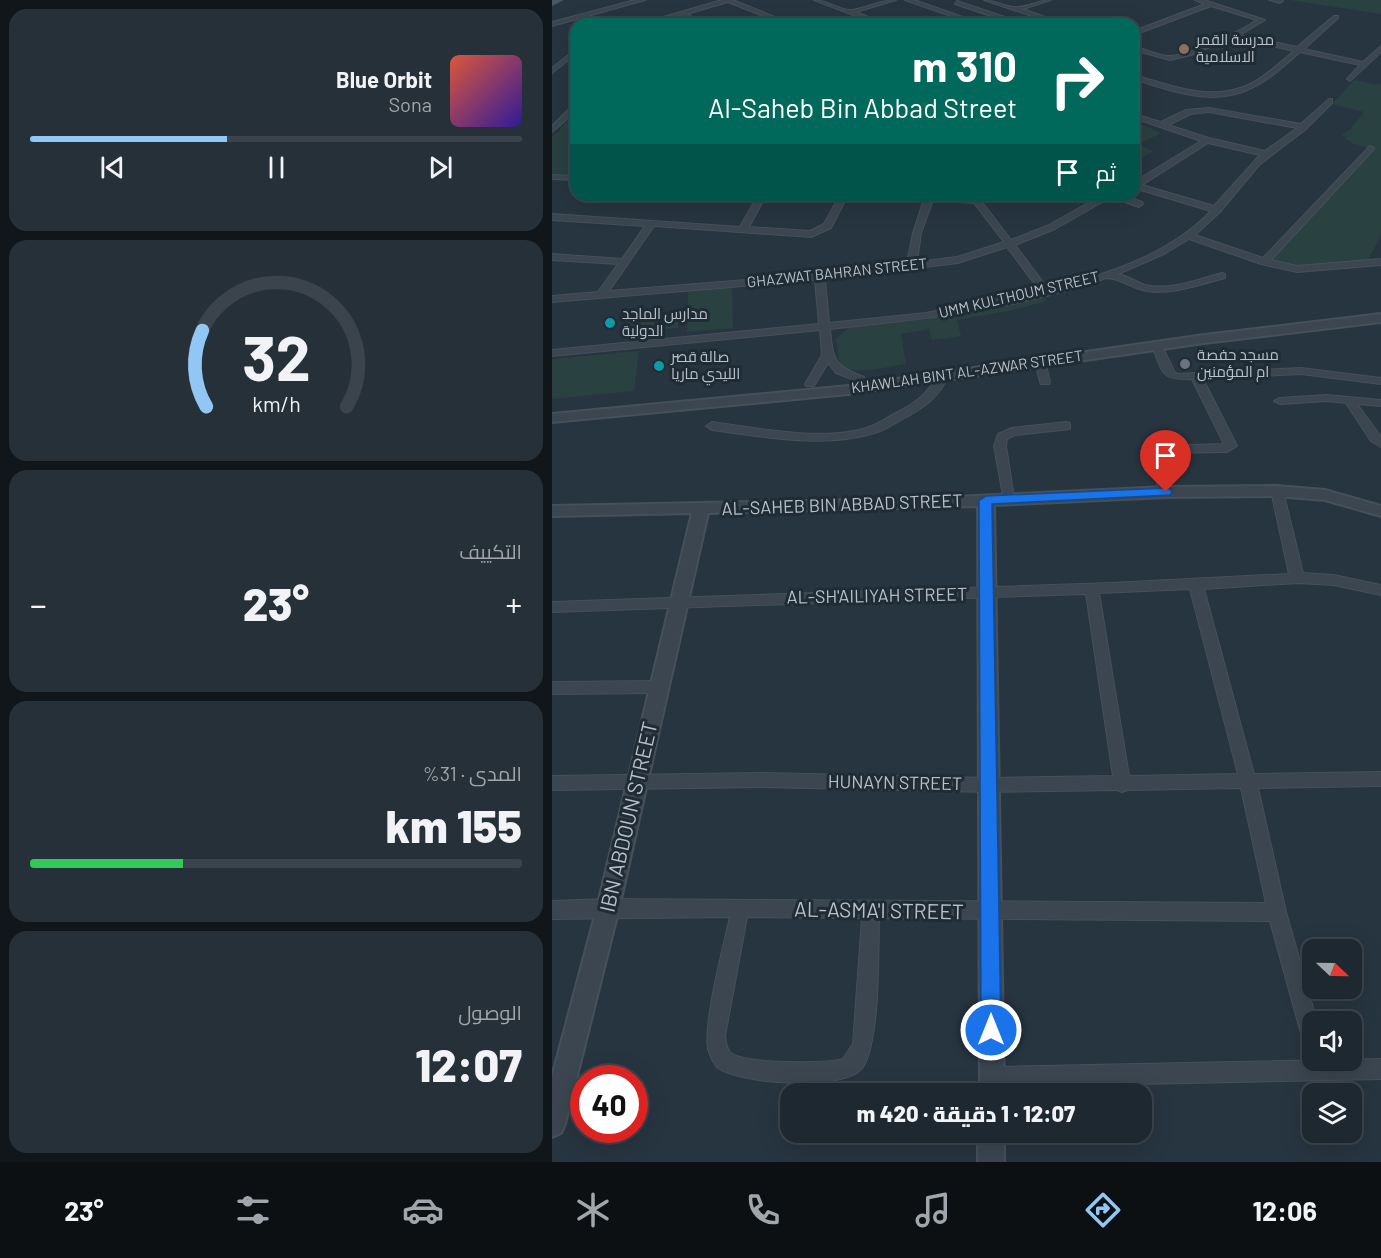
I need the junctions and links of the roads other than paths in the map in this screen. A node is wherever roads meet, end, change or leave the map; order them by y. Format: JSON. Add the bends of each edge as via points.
{"nodes":[{"id":1,"x":558,"y":0,"type":"edge"},
{"id":2,"x":637,"y":0,"type":"edge"},
{"id":3,"x":744,"y":0,"type":"edge"},
{"id":4,"x":817,"y":0,"type":"edge"},
{"id":5,"x":823,"y":0,"type":"edge"},
{"id":6,"x":893,"y":0,"type":"edge"},
{"id":7,"x":908,"y":0,"type":"edge"},
{"id":8,"x":966,"y":0,"type":"edge"},
{"id":9,"x":987,"y":0,"type":"edge"},
{"id":10,"x":1048,"y":0,"type":"edge"},
{"id":11,"x":1198,"y":0,"type":"edge"},
{"id":12,"x":1272,"y":0,"type":"edge"},
{"id":13,"x":731,"y":1,"type":"edge"},
{"id":14,"x":552,"y":2,"type":"edge"},
{"id":15,"x":1280,"y":2,"type":"dead end"},
{"id":16,"x":957,"y":3,"type":"junction"},
{"id":17,"x":1210,"y":4,"type":"junction"},
{"id":18,"x":934,"y":9,"type":"junction"},
{"id":19,"x":1018,"y":9,"type":"junction"},
{"id":20,"x":854,"y":11,"type":"junction"},
{"id":21,"x":681,"y":13,"type":"junction"},
{"id":22,"x":1336,"y":17,"type":"dead end"},
{"id":23,"x":573,"y":18,"type":"edge"},
{"id":24,"x":663,"y":18,"type":"edge"},
{"id":25,"x":691,"y":18,"type":"edge"},
{"id":26,"x":774,"y":18,"type":"edge"},
{"id":27,"x":866,"y":18,"type":"edge"},
{"id":28,"x":872,"y":18,"type":"edge"},
{"id":29,"x":962,"y":18,"type":"edge"},
{"id":30,"x":1003,"y":18,"type":"edge"},
{"id":31,"x":1044,"y":18,"type":"edge"},
{"id":32,"x":570,"y":19,"type":"edge"},
{"id":33,"x":552,"y":24,"type":"edge"},
{"id":34,"x":1140,"y":31,"type":"edge"},
{"id":35,"x":1232,"y":35,"type":"junction"},
{"id":36,"x":1381,"y":48,"type":"edge"},
{"id":37,"x":1140,"y":50,"type":"edge"},
{"id":38,"x":1297,"y":50,"type":"junction"},
{"id":39,"x":570,"y":55,"type":"edge"},
{"id":40,"x":555,"y":64,"type":"edge"},
{"id":41,"x":1364,"y":64,"type":"junction"},
{"id":42,"x":570,"y":65,"type":"edge"},
{"id":43,"x":552,"y":71,"type":"edge"},
{"id":44,"x":1140,"y":78,"type":"edge"},
{"id":45,"x":1350,"y":79,"type":"dead end"},
{"id":46,"x":1329,"y":100,"type":"dead end"},
{"id":47,"x":570,"y":114,"type":"edge"},
{"id":48,"x":1140,"y":118,"type":"edge"},
{"id":49,"x":1162,"y":125,"type":"junction"},
{"id":50,"x":1303,"y":126,"type":"junction"},
{"id":51,"x":552,"y":130,"type":"edge"},
{"id":52,"x":1207,"y":140,"type":"junction"},
{"id":53,"x":1370,"y":148,"type":"dead end"},
{"id":54,"x":1266,"y":154,"type":"junction"},
{"id":55,"x":552,"y":177,"type":"edge"},
{"id":56,"x":570,"y":178,"type":"edge"},
{"id":57,"x":1140,"y":182,"type":"edge"},
{"id":58,"x":1140,"y":187,"type":"edge"},
{"id":59,"x":759,"y":201,"type":"edge"},
{"id":60,"x":841,"y":201,"type":"edge"},
{"id":61,"x":927,"y":201,"type":"edge"},
{"id":62,"x":977,"y":201,"type":"edge"},
{"id":63,"x":1098,"y":201,"type":"edge"},
{"id":64,"x":1130,"y":201,"type":"edge"},
{"id":65,"x":1139,"y":204,"type":"dead end"},
{"id":66,"x":1216,"y":210,"type":"junction"},
{"id":67,"x":552,"y":217,"type":"edge"},
{"id":68,"x":650,"y":225,"type":"junction"},
{"id":69,"x":743,"y":230,"type":"junction"},
{"id":70,"x":1188,"y":236,"type":"junction"},
{"id":71,"x":1011,"y":244,"type":"junction"},
{"id":72,"x":552,"y":257,"type":"edge"},
{"id":73,"x":623,"y":262,"type":"junction"},
{"id":74,"x":1264,"y":262,"type":"junction"},
{"id":75,"x":1381,"y":262,"type":"edge"},
{"id":76,"x":911,"y":267,"type":"junction"},
{"id":77,"x":1104,"y":275,"type":"junction"},
{"id":78,"x":1222,"y":276,"type":"dead end"},
{"id":79,"x":820,"y":277,"type":"junction"},
{"id":80,"x":1046,"y":291,"type":"junction"},
{"id":81,"x":602,"y":294,"type":"junction"},
{"id":82,"x":552,"y":299,"type":"edge"},
{"id":83,"x":1381,"y":310,"type":"edge"},
{"id":84,"x":1381,"y":318,"type":"edge"},
{"id":85,"x":825,"y":327,"type":"junction"},
{"id":86,"x":1157,"y":346,"type":"junction"},
{"id":87,"x":552,"y":353,"type":"edge"},
{"id":88,"x":1065,"y":354,"type":"junction"},
{"id":89,"x":827,"y":355,"type":"junction"},
{"id":90,"x":1040,"y":361,"type":"junction"},
{"id":91,"x":943,"y":376,"type":"junction"},
{"id":92,"x":1196,"y":376,"type":"junction"},
{"id":93,"x":860,"y":379,"type":"junction"},
{"id":94,"x":1381,"y":381,"type":"edge"},
{"id":95,"x":1046,"y":382,"type":"dead end"},
{"id":96,"x":810,"y":384,"type":"junction"},
{"id":97,"x":1349,"y":400,"type":"junction"},
{"id":98,"x":1280,"y":401,"type":"dead end"},
{"id":99,"x":1381,"y":403,"type":"edge"},
{"id":100,"x":552,"y":409,"type":"edge"},
{"id":101,"x":573,"y":412,"type":"junction"},
{"id":102,"x":552,"y":418,"type":"edge"},
{"id":103,"x":712,"y":426,"type":"dead end"},
{"id":104,"x":1066,"y":426,"type":"dead end"},
{"id":105,"x":1381,"y":443,"type":"edge"},
{"id":106,"x":1277,"y":490,"type":"junction"},
{"id":107,"x":1166,"y":492,"type":"junction"},
{"id":108,"x":1008,"y":498,"type":"junction"},
{"id":109,"x":986,"y":501,"type":"junction"},
{"id":110,"x":701,"y":509,"type":"junction"},
{"id":111,"x":552,"y":511,"type":"edge"},
{"id":112,"x":1381,"y":511,"type":"edge"},
{"id":113,"x":1297,"y":578,"type":"junction"},
{"id":114,"x":1196,"y":585,"type":"junction"},
{"id":115,"x":1092,"y":590,"type":"junction"},
{"id":116,"x":1381,"y":590,"type":"edge"},
{"id":117,"x":987,"y":594,"type":"junction"},
{"id":118,"x":680,"y":601,"type":"junction"},
{"id":119,"x":552,"y":607,"type":"edge"},
{"id":120,"x":660,"y":687,"type":"junction"},
{"id":121,"x":552,"y":688,"type":"edge"},
{"id":122,"x":1381,"y":779,"type":"edge"},
{"id":123,"x":1248,"y":781,"type":"junction"},
{"id":124,"x":638,"y":782,"type":"junction"},
{"id":125,"x":552,"y":783,"type":"edge"},
{"id":126,"x":988,"y":785,"type":"junction"},
{"id":127,"x":1122,"y":785,"type":"junction"},
{"id":128,"x":608,"y":908,"type":"junction"},
{"id":129,"x":871,"y":909,"type":"junction"},
{"id":130,"x":552,"y":910,"type":"edge"},
{"id":131,"x":740,"y":910,"type":"junction"},
{"id":132,"x":990,"y":912,"type":"junction"},
{"id":133,"x":1277,"y":912,"type":"junction"},
{"id":134,"x":1305,"y":1011,"type":"edge"},
{"id":135,"x":1302,"y":1067,"type":"edge"},
{"id":136,"x":1362,"y":1068,"type":"edge"},
{"id":137,"x":1381,"y":1069,"type":"edge"},
{"id":138,"x":992,"y":1083,"type":"edge"},
{"id":139,"x":1027,"y":1083,"type":"edge"},
{"id":140,"x":552,"y":1124,"type":"edge"},
{"id":141,"x":992,"y":1143,"type":"edge"},
{"id":142,"x":991,"y":1162,"type":"edge"}],
"edges":[{"from":1,"to":14,"type":"main road"},
{"from":2,"to":23,"type":"street"},
{"from":3,"to":13,"type":"street"},
{"from":4,"to":27,"type":"street"},
{"from":5,"to":20,"type":"street"},
{"from":6,"to":20,"type":"street"},
{"from":7,"to":18,"type":"street"},
{"from":8,"to":16,"type":"street"},
{"from":9,"to":19,"type":"street"},
{"from":10,"to":19,"type":"street"},
{"from":11,"to":17,"type":"street"},
{"from":12,"to":15,"type":"street"},
{"from":13,"to":21,"type":"street"},
{"from":13,"to":26,"type":"street"},
{"from":16,"to":18,"type":"street"},
{"from":16,"to":30,"type":"street"},
{"from":17,"to":34,"type":"street"},
{"from":17,"to":35,"type":"street","via":[[1262,20]]},
{"from":18,"to":29,"type":"street"},
{"from":19,"to":31,"type":"street"},
{"from":20,"to":28,"type":"street"},
{"from":21,"to":24,"type":"street"},
{"from":21,"to":25,"type":"street"},
{"from":22,"to":38,"type":"street"},
{"from":32,"to":33,"type":"street"},
{"from":35,"to":37,"type":"street","via":[[1176,57]]},
{"from":35,"to":38,"type":"street"},
{"from":36,"to":41,"type":"street"},
{"from":38,"to":41,"type":"street"},
{"from":38,"to":44,"type":"street","via":[[1251,86],[1232,92],[1191,93]]},
{"from":39,"to":40,"type":"street"},
{"from":40,"to":42,"type":"street"},
{"from":40,"to":43,"type":"street"},
{"from":41,"to":45,"type":"street"},
{"from":46,"to":50,"type":"street","name":"UMM KULTHOUM STREET"},
{"from":47,"to":51,"type":"street"},
{"from":48,"to":49,"type":"street"},
{"from":49,"to":50,"type":"street","via":[[1189,112],[1209,110]]},
{"from":49,"to":52,"type":"street"},
{"from":50,"to":54,"type":"street","name":"UMM KULTHOUM STREET"},
{"from":52,"to":54,"type":"street"},
{"from":52,"to":57,"type":"street"},
{"from":53,"to":74,"type":"street"},
{"from":54,"to":66,"type":"street","name":"UMM KULTHOUM STREET"},
{"from":55,"to":56,"type":"street"},
{"from":58,"to":66,"type":"street"},
{"from":59,"to":69,"type":"street"},
{"from":60,"to":69,"type":"street","via":[[828,226],[817,232]]},
{"from":61,"to":76,"type":"street"},
{"from":62,"to":71,"type":"street"},
{"from":63,"to":71,"type":"street","name":"GHAZWAT BAHRAN STREET","via":[[1052,227]]},
{"from":64,"to":65,"type":"street"},
{"from":66,"to":70,"type":"street","name":"UMM KULTHOUM STREET"},
{"from":67,"to":68,"type":"street"},
{"from":68,"to":69,"type":"street"},
{"from":68,"to":73,"type":"street"},
{"from":70,"to":74,"type":"street"},
{"from":70,"to":77,"type":"street","name":"UMM KULTHOUM STREET","via":[[1161,252]]},
{"from":71,"to":76,"type":"street","name":"GHAZWAT BAHRAN STREET","via":[[958,260]]},
{"from":71,"to":80,"type":"street"},
{"from":72,"to":73,"type":"street"},
{"from":73,"to":81,"type":"street"},
{"from":74,"to":75,"type":"street","via":[[1304,269]]},
{"from":76,"to":79,"type":"street","name":"GHAZWAT BAHRAN STREET"},
{"from":77,"to":78,"type":"street","via":[[1157,288]]},
{"from":77,"to":80,"type":"street","name":"UMM KULTHOUM STREET"},
{"from":79,"to":81,"type":"street","name":"GHAZWAT BAHRAN STREET"},
{"from":79,"to":85,"type":"street"},
{"from":80,"to":85,"type":"street","name":"UMM KULTHOUM STREET","via":[[953,312]]},
{"from":81,"to":82,"type":"street","name":"GHAZWAT BAHRAN STREET"},
{"from":83,"to":88,"type":"street","name":"KHAWLAH BINT AL-AZWAR STREET","via":[[1254,324]]},
{"from":84,"to":86,"type":"street","name":"KHAWLAH BINT AL-AZWAR STREET"},
{"from":85,"to":87,"type":"street","name":"UMM KULTHOUM STREET"},
{"from":85,"to":89,"type":"street"},
{"from":86,"to":88,"type":"street","name":"KHAWLAH BINT AL-AZWAR STREET"},
{"from":86,"to":92,"type":"street","via":[[1171,375]]},
{"from":88,"to":90,"type":"street","name":"KHAWLAH BINT AL-AZWAR STREET"},
{"from":88,"to":93,"type":"street","name":"KHAWLAH BINT AL-AZWAR STREET"},
{"from":89,"to":93,"type":"street","via":[[840,371]]},
{"from":89,"to":96,"type":"street"},
{"from":90,"to":91,"type":"street","name":"KHAWLAH BINT AL-AZWAR STREET"},
{"from":90,"to":95,"type":"street"},
{"from":91,"to":101,"type":"street","name":"KHAWLAH BINT AL-AZWAR STREET","via":[[839,391]]},
{"from":91,"to":103,"type":"street","via":[[931,396],[867,432],[802,435]]},
{"from":92,"to":94,"type":"street","via":[[1301,370]]},
{"from":92,"to":107,"type":"street","via":[[1231,446],[1157,449],[1154,454]]},
{"from":93,"to":96,"type":"street","name":"KHAWLAH BINT AL-AZWAR STREET"},
{"from":96,"to":101,"type":"street","name":"KHAWLAH BINT AL-AZWAR STREET"},
{"from":97,"to":98,"type":"street"},
{"from":97,"to":99,"type":"street"},
{"from":97,"to":105,"type":"street"},
{"from":100,"to":101,"type":"street","name":"KHAWLAH BINT AL-AZWAR STREET"},
{"from":101,"to":102,"type":"street","name":"KHAWLAH BINT AL-AZWAR STREET"},
{"from":104,"to":108,"type":"street","via":[[1012,432],[1002,437]]},
{"from":106,"to":107,"type":"street","name":"AL-SAHEB BIN ABBAD STREET"},
{"from":106,"to":112,"type":"street","name":"AL-SAHEB BIN ABBAD STREET","via":[[1325,495]]},
{"from":106,"to":113,"type":"street"},
{"from":107,"to":108,"type":"street","name":"AL-SAHEB BIN ABBAD STREET"},
{"from":108,"to":109,"type":"street","name":"AL-SAHEB BIN ABBAD STREET"},
{"from":109,"to":110,"type":"street","name":"AL-SAHEB BIN ABBAD STREET"},
{"from":109,"to":117,"type":"street"},
{"from":110,"to":111,"type":"street","name":"AL-SAHEB BIN ABBAD STREET"},
{"from":110,"to":118,"type":"street","name":"IBN ABDOUN STREET"},
{"from":113,"to":114,"type":"street","name":"AL-SH'AILIYAH STREET"},
{"from":113,"to":116,"type":"street","name":"AL-SH'AILIYAH STREET","via":[[1334,580]]},
{"from":114,"to":115,"type":"street","name":"AL-SH'AILIYAH STREET"},
{"from":114,"to":123,"type":"street"},
{"from":115,"to":117,"type":"street","name":"AL-SH'AILIYAH STREET"},
{"from":115,"to":127,"type":"street"},
{"from":117,"to":118,"type":"street","name":"AL-SH'AILIYAH STREET"},
{"from":117,"to":126,"type":"street"},
{"from":118,"to":119,"type":"street","name":"AL-SH'AILIYAH STREET"},
{"from":118,"to":120,"type":"street","name":"IBN ABDOUN STREET"},
{"from":120,"to":121,"type":"street"},
{"from":120,"to":124,"type":"street","name":"IBN ABDOUN STREET"},
{"from":122,"to":123,"type":"street","name":"HUNAYN STREET"},
{"from":123,"to":127,"type":"street","name":"HUNAYN STREET"},
{"from":123,"to":133,"type":"street"},
{"from":124,"to":125,"type":"street","name":"HUNAYN STREET"},
{"from":124,"to":126,"type":"street","name":"HUNAYN STREET","via":[[762,780]]},
{"from":124,"to":128,"type":"street","name":"IBN ABDOUN STREET"},
{"from":126,"to":127,"type":"street","name":"HUNAYN STREET"},
{"from":126,"to":132,"type":"street"},
{"from":128,"to":130,"type":"street","name":"AL-ASMA'I STREET"},
{"from":128,"to":131,"type":"street","name":"AL-ASMA'I STREET"},
{"from":128,"to":140,"type":"street","name":"IBN ABDOUN STREET"},
{"from":129,"to":131,"type":"street","name":"AL-ASMA'I STREET"},
{"from":129,"to":131,"type":"street","via":[[863,1044],[849,1067],[824,1073],[738,1068],[724,1060],[717,1050],[715,1036]]},
{"from":129,"to":132,"type":"street","name":"AL-ASMA'I STREET"},
{"from":132,"to":133,"type":"street","name":"AL-ASMA'I STREET"},
{"from":132,"to":138,"type":"street"},
{"from":133,"to":134,"type":"street"},
{"from":135,"to":139,"type":"street"},
{"from":136,"to":137,"type":"street"},
{"from":141,"to":142,"type":"street"}]}
